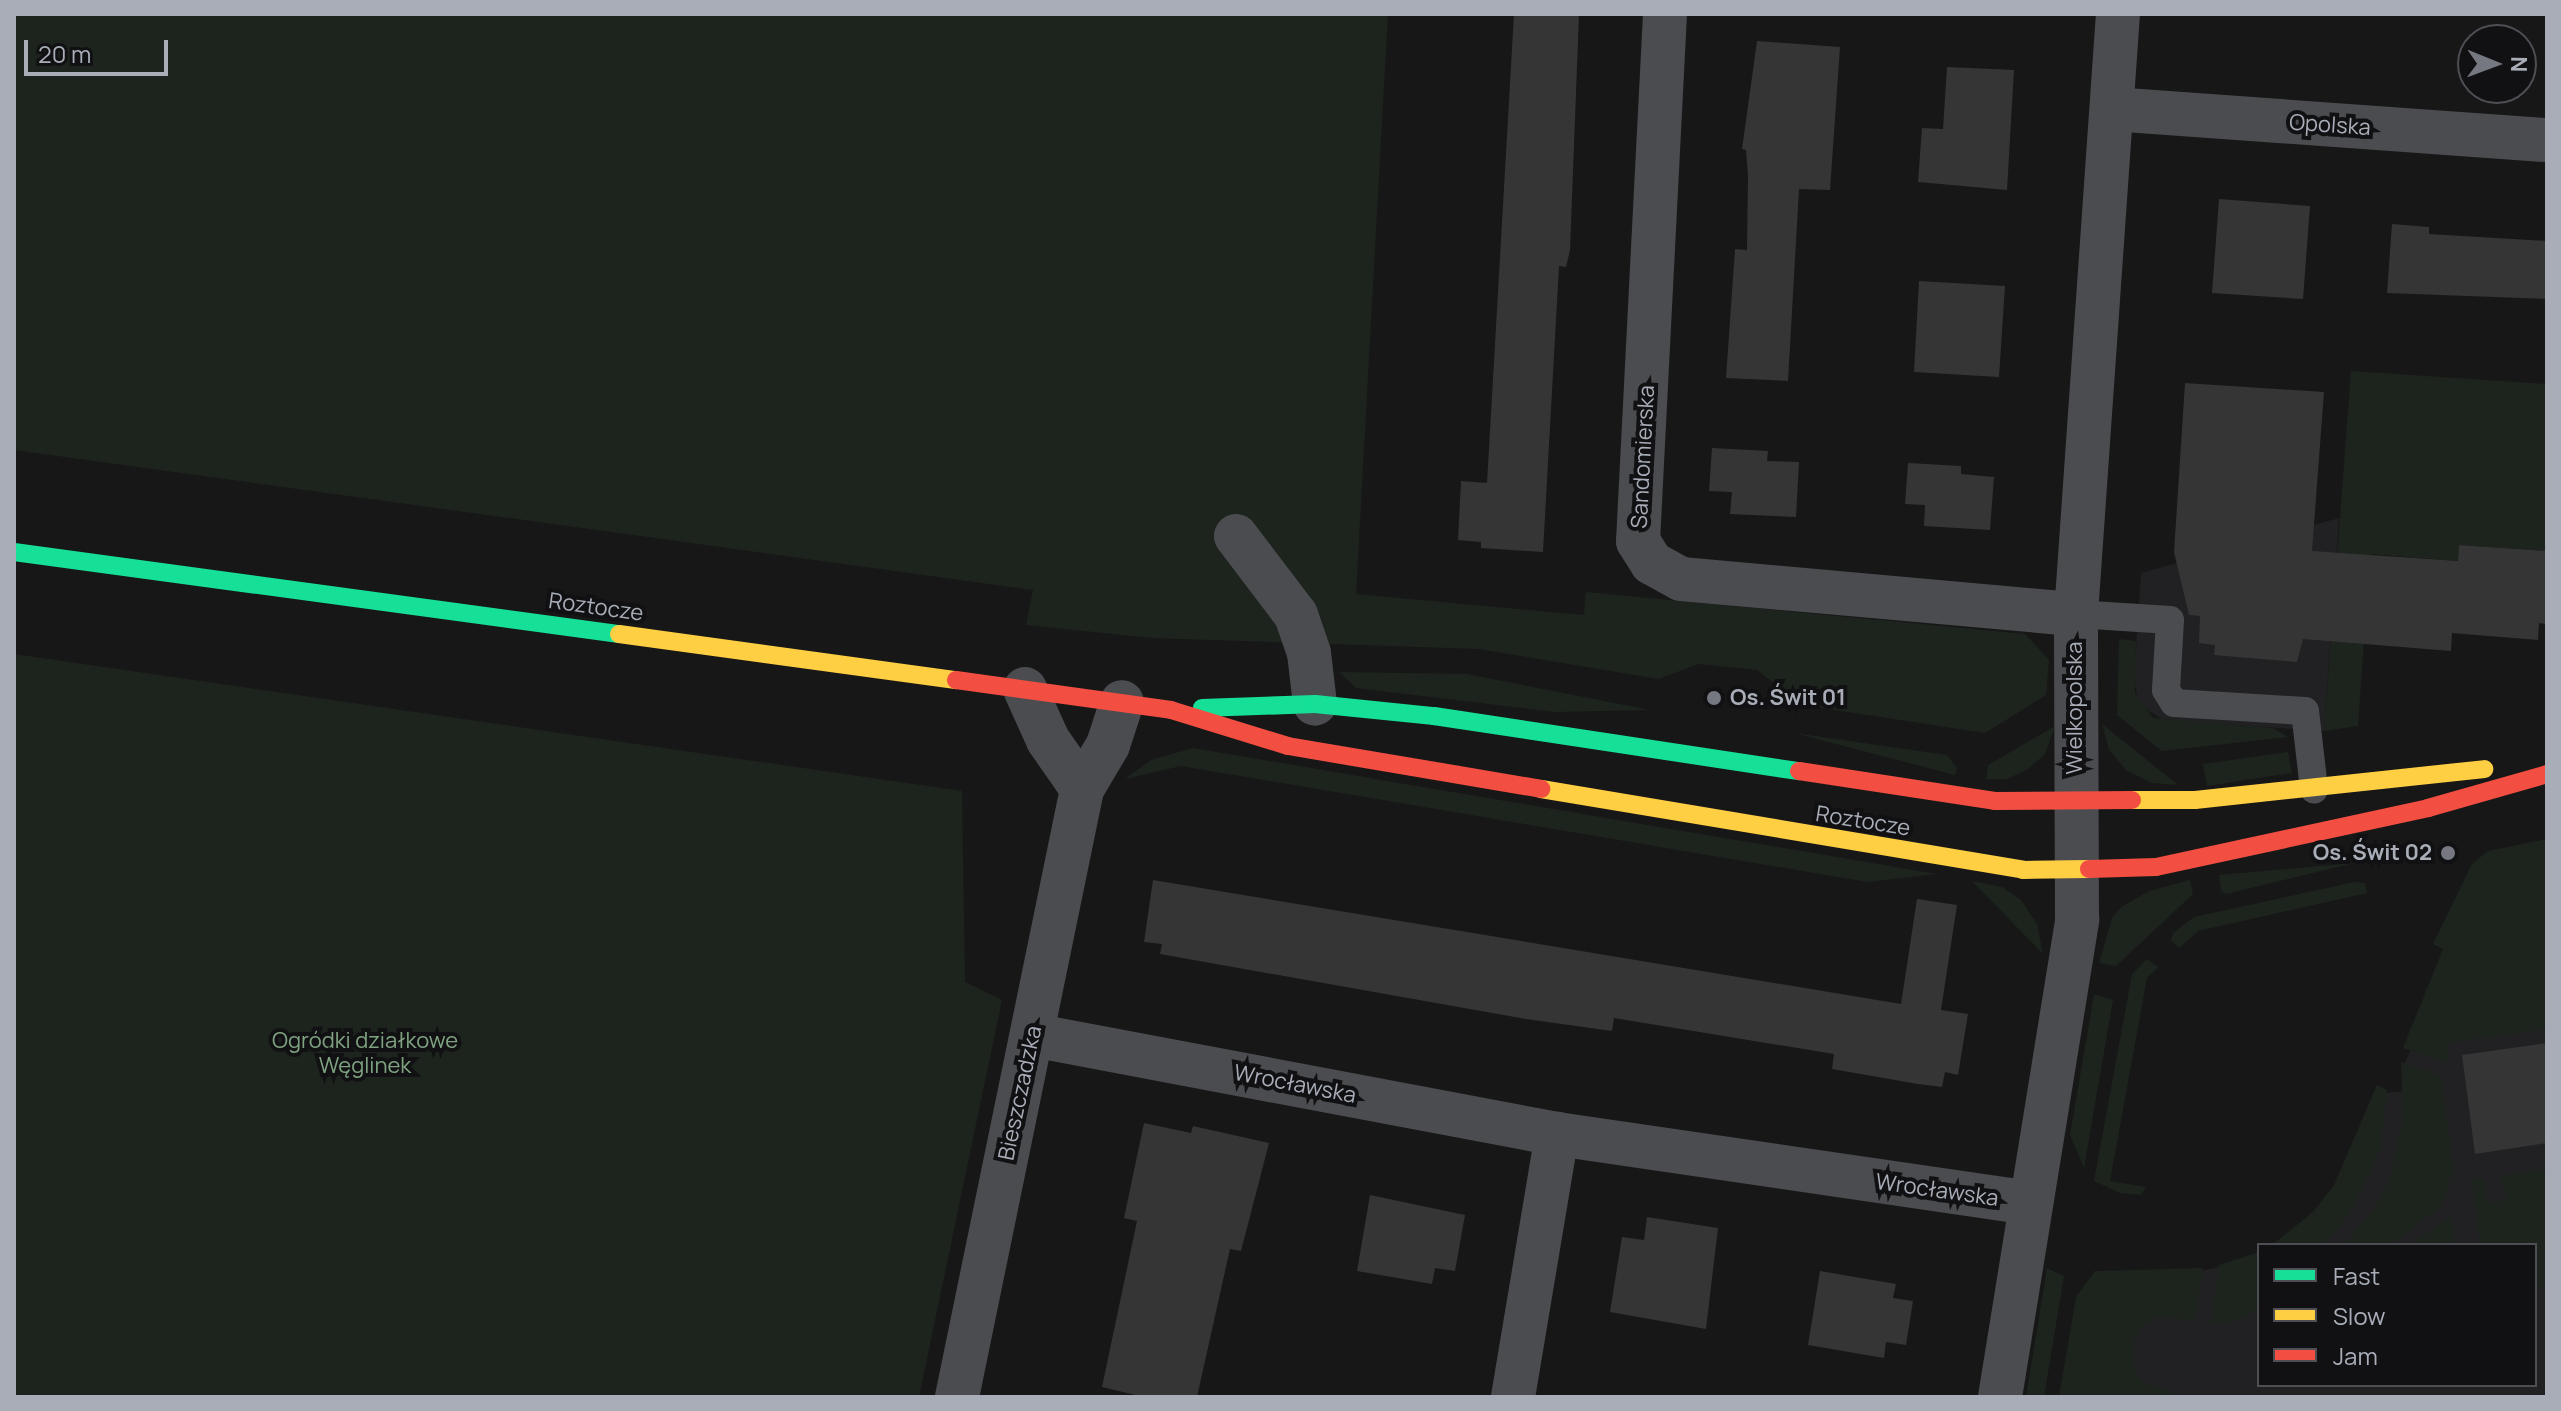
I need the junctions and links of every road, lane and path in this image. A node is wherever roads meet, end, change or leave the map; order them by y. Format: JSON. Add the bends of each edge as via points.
{"nodes":[{"id":1,"x":1665,"y":14,"type":"edge"},
{"id":2,"x":2118,"y":14,"type":"edge"},
{"id":3,"x":2112,"y":109,"type":"junction"},
{"id":4,"x":2547,"y":140,"type":"edge"},
{"id":5,"x":1236,"y":536,"type":"dead end"},
{"id":6,"x":14,"y":552,"type":"edge"},
{"id":7,"x":2076,"y":614,"type":"junction"},
{"id":8,"x":1025,"y":689,"type":"junction"},
{"id":9,"x":1122,"y":702,"type":"junction"},
{"id":10,"x":1315,"y":704,"type":"junction"},
{"id":11,"x":1171,"y":710,"type":"junction"},
{"id":12,"x":2547,"y":764,"type":"edge"},
{"id":13,"x":2547,"y":774,"type":"edge"},
{"id":14,"x":1082,"y":789,"type":"junction"},
{"id":15,"x":2314,"y":789,"type":"junction"},
{"id":16,"x":2076,"y":803,"type":"junction"},
{"id":17,"x":2080,"y":871,"type":"junction"},
{"id":18,"x":1032,"y":1035,"type":"junction"},
{"id":19,"x":1557,"y":1134,"type":"junction"},
{"id":20,"x":2031,"y":1203,"type":"junction"},
{"id":21,"x":957,"y":1397,"type":"edge"},
{"id":22,"x":1513,"y":1397,"type":"edge"},
{"id":23,"x":2000,"y":1397,"type":"edge"}],
"edges":[{"from":1,"to":7,"type":"street","name":"Sandomierska","via":[[1638,541],[1652,563],[1681,579]]},
{"from":2,"to":3,"type":"street","name":"Wielkopolska"},
{"from":3,"to":4,"type":"street","name":"Opolska"},
{"from":3,"to":7,"type":"street","name":"Wielkopolska"},
{"from":5,"to":10,"type":"street","via":[[1296,615],[1309,653]]},
{"from":6,"to":8,"type":"street","name":"Roztocze"},
{"from":7,"to":15,"type":"lane","via":[[2170,620],[2166,690],[2174,703],[2305,711]]},
{"from":7,"to":16,"type":"street","name":"Wielkopolska"},
{"from":8,"to":9,"type":"street","name":"Roztocze"},
{"from":8,"to":14,"type":"street","via":[[1048,740]]},
{"from":9,"to":11,"type":"street","name":"Roztocze"},
{"from":9,"to":14,"type":"street","name":"Bieszczadzka","via":[[1108,745]]},
{"from":10,"to":11,"type":"street","name":"Roztocze"},
{"from":10,"to":16,"type":"street","name":"Roztocze","via":[[1537,728],[1964,797]]},
{"from":11,"to":17,"type":"street","name":"Roztocze","via":[[1288,746],[1997,867]]},
{"from":12,"to":15,"type":"street","name":"Roztocze"},
{"from":13,"to":17,"type":"street","name":"Roztocze","via":[[2428,808],[2203,858]]},
{"from":14,"to":18,"type":"street","name":"Bieszczadzka"},
{"from":15,"to":16,"type":"street","name":"Roztocze"},
{"from":16,"to":17,"type":"street","name":"Wielkopolska"},
{"from":17,"to":20,"type":"street","name":"Wielkopolska","via":[[2077,919]]},
{"from":18,"to":19,"type":"street","name":"Wrocławska"},
{"from":18,"to":21,"type":"street","name":"Bieszczadzka"},
{"from":19,"to":20,"type":"street","name":"Wrocławska"},
{"from":19,"to":22,"type":"street"},
{"from":20,"to":23,"type":"street","name":"Wielkopolska"}]}
